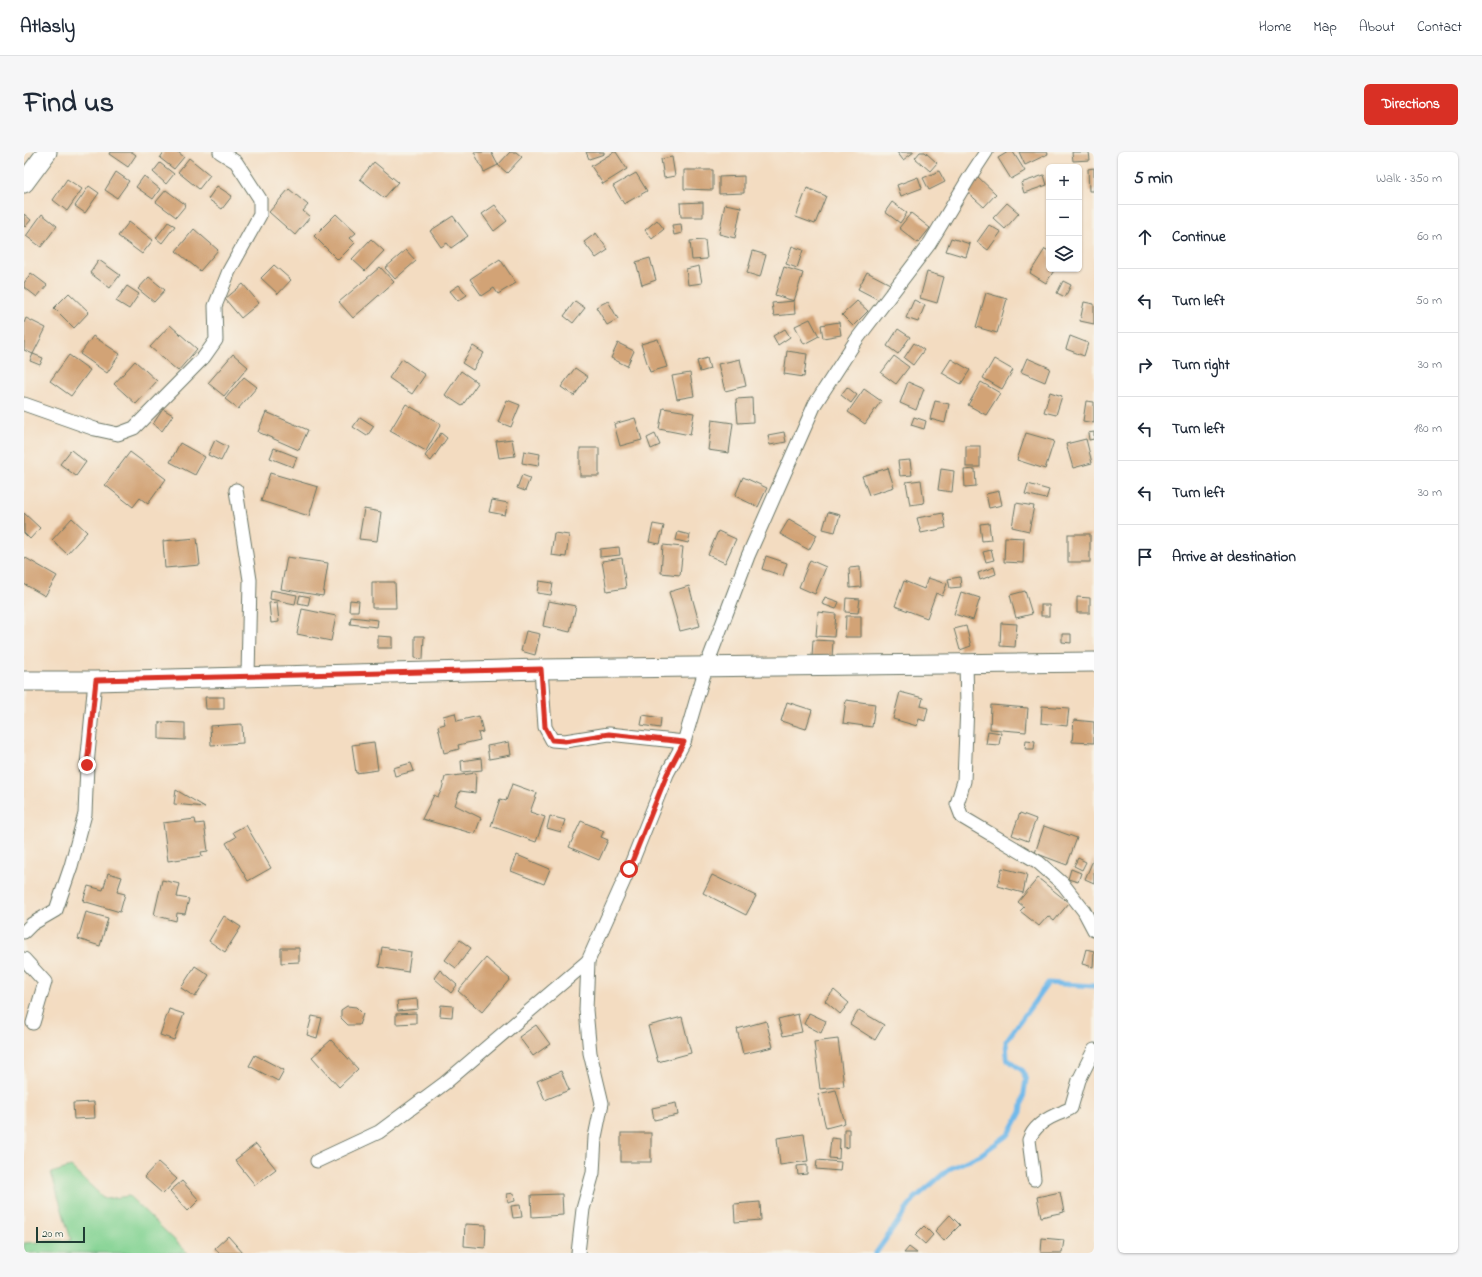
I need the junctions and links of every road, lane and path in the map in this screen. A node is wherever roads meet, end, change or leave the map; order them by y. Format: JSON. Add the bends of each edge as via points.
{"nodes":[{"id":1,"x":47,"y":152,"type":"edge"},
{"id":2,"x":220,"y":152,"type":"edge"},
{"id":3,"x":986,"y":152,"type":"edge"},
{"id":4,"x":24,"y":183,"type":"edge"},
{"id":5,"x":24,"y":404,"type":"edge"},
{"id":6,"x":236,"y":490,"type":"dead end"},
{"id":7,"x":1094,"y":662,"type":"edge"},
{"id":8,"x":966,"y":664,"type":"junction"},
{"id":9,"x":706,"y":667,"type":"junction"},
{"id":10,"x":541,"y":669,"type":"junction"},
{"id":11,"x":248,"y":676,"type":"junction"},
{"id":12,"x":96,"y":680,"type":"junction"},
{"id":13,"x":24,"y":681,"type":"edge"},
{"id":14,"x":684,"y":742,"type":"junction"},
{"id":15,"x":1094,"y":930,"type":"edge"},
{"id":16,"x":24,"y":932,"type":"edge"},
{"id":17,"x":24,"y":959,"type":"edge"},
{"id":18,"x":588,"y":962,"type":"junction"},
{"id":19,"x":32,"y":1024,"type":"dead end"},
{"id":20,"x":1094,"y":1050,"type":"edge"},
{"id":21,"x":317,"y":1161,"type":"dead end"},
{"id":22,"x":1034,"y":1179,"type":"dead end"},
{"id":23,"x":578,"y":1253,"type":"edge"}],
"edges":[{"from":1,"to":4,"type":"street"},
{"from":2,"to":5,"type":"street","via":[[236,162],[260,200],[260,215],[229,271],[215,306],[216,340],[204,358],[134,428],[118,434],[95,429]]},
{"from":3,"to":9,"type":"street","via":[[930,243],[857,339],[814,404],[748,556]]},
{"from":6,"to":11,"type":"street","via":[[250,580]]},
{"from":7,"to":8,"type":"street"},
{"from":8,"to":9,"type":"street"},
{"from":8,"to":15,"type":"street","via":[[964,781],[957,804],[962,817],[1038,862],[1068,890]]},
{"from":9,"to":10,"type":"street"},
{"from":9,"to":14,"type":"street"},
{"from":10,"to":11,"type":"street"},
{"from":10,"to":14,"type":"street","via":[[545,727],[552,740],[565,741],[609,734]]},
{"from":11,"to":12,"type":"street"},
{"from":12,"to":13,"type":"street"},
{"from":12,"to":16,"type":"street","via":[[84,814],[71,866],[56,910],[32,924]]},
{"from":14,"to":18,"type":"street","via":[[667,774]]},
{"from":17,"to":19,"type":"street","via":[[45,982]]},
{"from":18,"to":21,"type":"street","via":[[445,1083],[379,1132]]},
{"from":18,"to":23,"type":"street","via":[[586,1010],[590,1053],[602,1103],[595,1137],[593,1173],[583,1209]]},
{"from":20,"to":22,"type":"street","via":[[1079,1080],[1071,1108],[1041,1123],[1030,1134]]}]}
